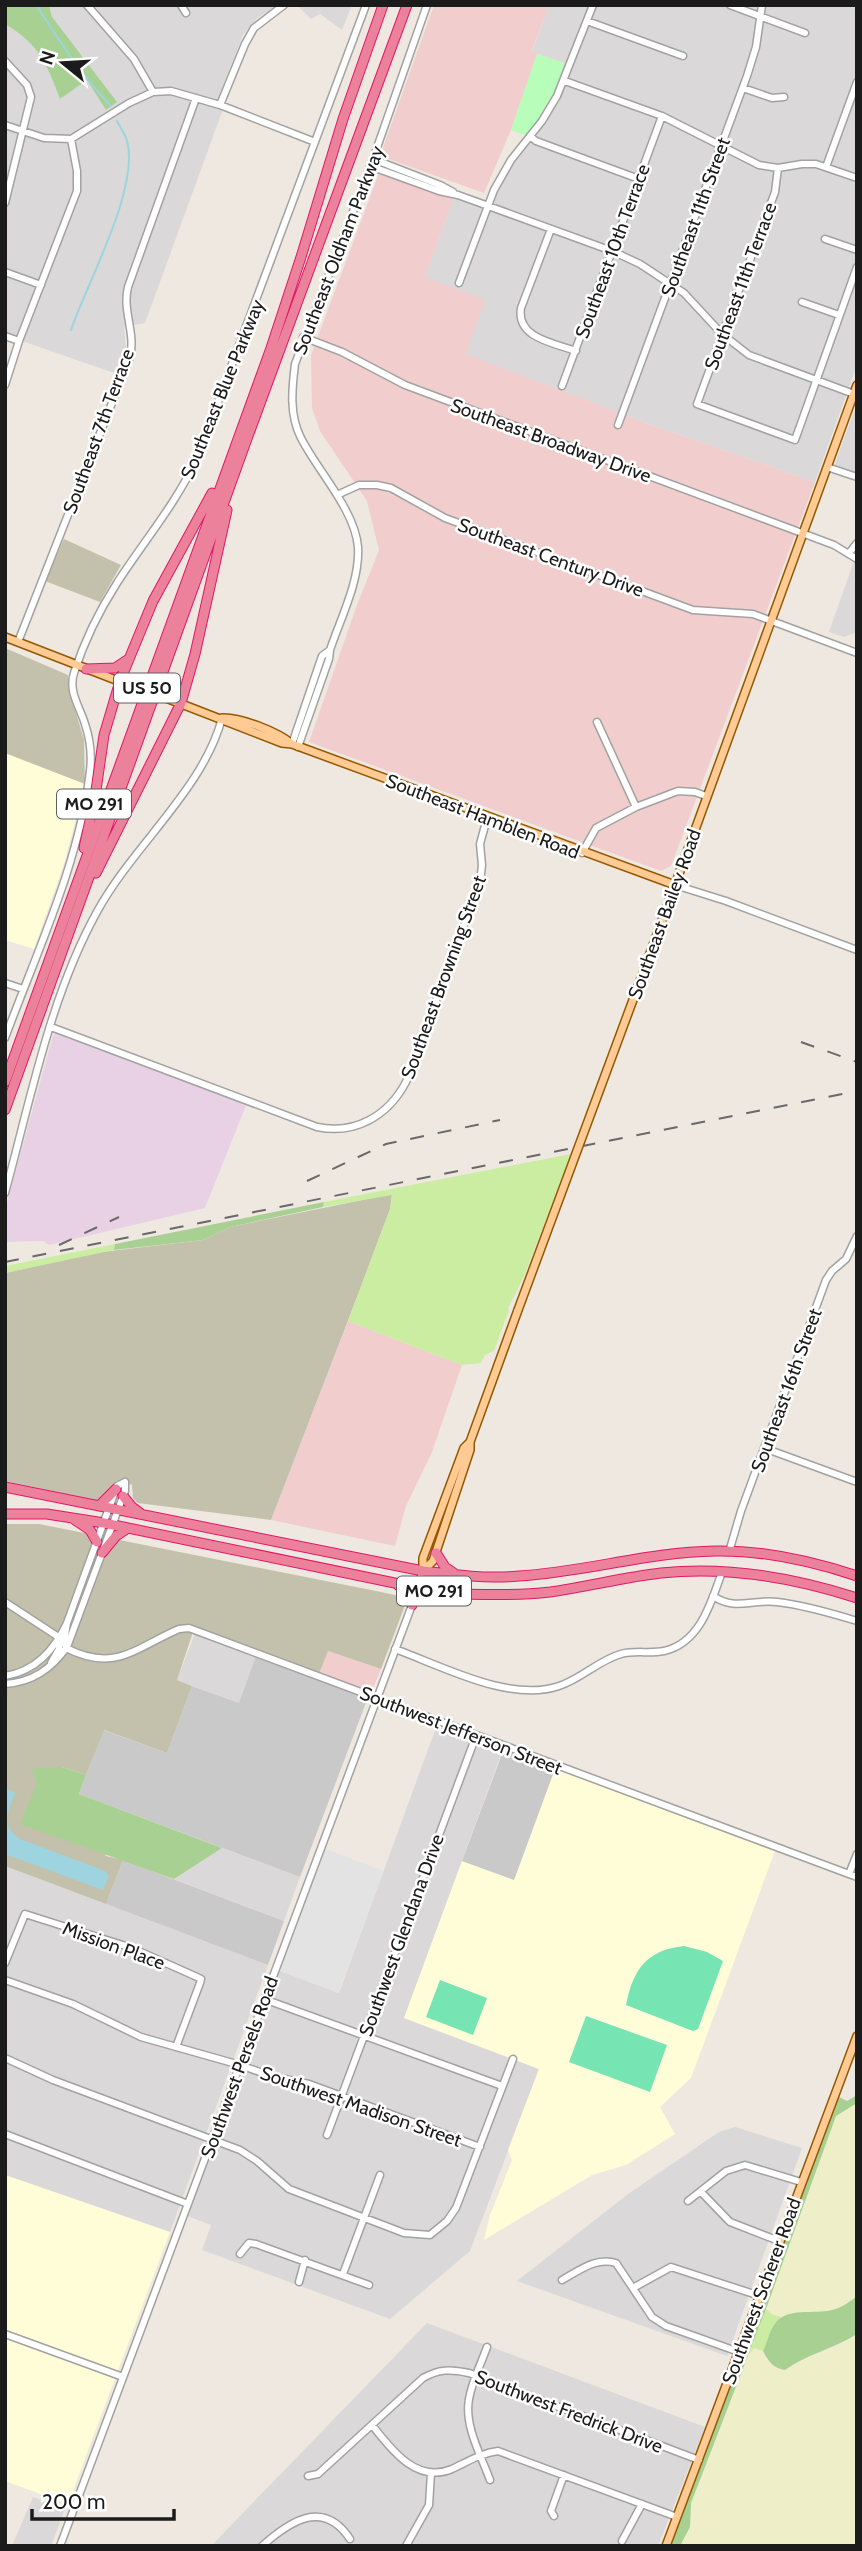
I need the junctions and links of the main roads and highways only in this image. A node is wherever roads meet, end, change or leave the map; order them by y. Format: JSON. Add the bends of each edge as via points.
{"nodes":[{"id":1,"x":383,"y":5,"type":"edge"},
{"id":2,"x":407,"y":5,"type":"edge"},
{"id":3,"x":855,"y":390,"type":"edge"},
{"id":4,"x":248,"y":436,"type":"junction"},
{"id":5,"x":233,"y":451,"type":"junction"},
{"id":6,"x":5,"y":637,"type":"edge"},
{"id":7,"x":129,"y":659,"type":"junction"},
{"id":8,"x":81,"y":668,"type":"junction"},
{"id":9,"x":120,"y":681,"type":"junction"},
{"id":10,"x":181,"y":703,"type":"junction"},
{"id":11,"x":674,"y":885,"type":"junction"},
{"id":12,"x":62,"y":924,"type":"junction"},
{"id":13,"x":69,"y":934,"type":"junction"},
{"id":14,"x":5,"y":1082,"type":"edge"},
{"id":15,"x":5,"y":1110,"type":"edge"},
{"id":16,"x":470,"y":1442,"type":"junction"},
{"id":17,"x":5,"y":1487,"type":"edge"},
{"id":18,"x":109,"y":1508,"type":"junction"},
{"id":19,"x":5,"y":1514,"type":"edge"},
{"id":20,"x":141,"y":1514,"type":"junction"},
{"id":21,"x":67,"y":1516,"type":"junction"},
{"id":22,"x":129,"y":1528,"type":"junction"},
{"id":23,"x":97,"y":1542,"type":"road end"},
{"id":24,"x":102,"y":1553,"type":"road end"},
{"id":25,"x":436,"y":1553,"type":"junction"},
{"id":26,"x":423,"y":1571,"type":"junction"},
{"id":27,"x":457,"y":1575,"type":"junction"},
{"id":28,"x":857,"y":1576,"type":"edge"},
{"id":29,"x":397,"y":1584,"type":"junction"},
{"id":30,"x":418,"y":1589,"type":"junction"},
{"id":31,"x":857,"y":1598,"type":"edge"},
{"id":32,"x":412,"y":1605,"type":"road end"},
{"id":33,"x":857,"y":2036,"type":"edge"},
{"id":34,"x":666,"y":2546,"type":"edge"}],
"edges":[{"from":1,"to":5,"type":"highway","number":"US 50"},
{"from":2,"to":4,"type":"highway","number":"US 50"},
{"from":3,"to":11,"type":"main road","name":"Southeast Bailey Road"},
{"from":4,"to":10,"type":"highway"},
{"from":4,"to":13,"type":"highway","number":"US 50"},
{"from":5,"to":7,"type":"highway","via":[[153,601]]},
{"from":5,"to":12,"type":"highway","number":"US 50"},
{"from":6,"to":8,"type":"main road","name":"Southeast Hamblen Road"},
{"from":7,"to":8,"type":"highway","via":[[115,668]]},
{"from":7,"to":9,"type":"highway"},
{"from":8,"to":9,"type":"main road","name":"Southeast Hamblen Road"},
{"from":9,"to":10,"type":"main road","name":"Southeast Hamblen Road","bridge":true},
{"from":9,"to":12,"type":"highway","number":"MO 291","via":[[103,735],[86,842],[60,918]]},
{"from":10,"to":11,"type":"main road","name":"Southeast Hamblen Road"},
{"from":10,"to":13,"type":"highway","number":"MO 291","via":[[97,871],[74,932]]},
{"from":11,"to":16,"type":"main road","name":"Southeast Bailey Road","bridge":true},
{"from":12,"to":14,"type":"highway","number":"US 50"},
{"from":13,"to":15,"type":"highway","number":"US 50"},
{"from":16,"to":25,"type":"main road","name":"Southeast Bailey Road"},
{"from":16,"to":26,"type":"main road","name":"Southeast Bailey Road","via":[[423,1558]]},
{"from":17,"to":18,"type":"highway","number":"MO 291"},
{"from":18,"to":20,"type":"highway","number":"MO 291"},
{"from":18,"to":20,"type":"highway","via":[[120,1493]]},
{"from":19,"to":21,"type":"highway","number":"MO 291"},
{"from":20,"to":26,"type":"highway","number":"MO 291"},
{"from":21,"to":22,"type":"highway","number":"MO 291"},
{"from":21,"to":23,"type":"highway","via":[[90,1530]]},
{"from":22,"to":24,"type":"highway"},
{"from":22,"to":29,"type":"highway","number":"MO 291"},
{"from":25,"to":26,"type":"main road","name":"Southeast Bailey Road"},
{"from":25,"to":27,"type":"highway"},
{"from":26,"to":27,"type":"highway","number":"MO 291"},
{"from":26,"to":30,"type":"main road","name":"Southeast Bailey Road"},
{"from":27,"to":28,"type":"highway","number":"MO 291","via":[[520,1576],[644,1556],[729,1552],[796,1559]]},
{"from":29,"to":30,"type":"highway","number":"MO 291"},
{"from":29,"to":32,"type":"highway"},
{"from":30,"to":31,"type":"highway","number":"MO 291","via":[[469,1595],[529,1594],[663,1573],[722,1572],[809,1584]]},
{"from":33,"to":34,"type":"main road","name":"Southwest Scherer Road"}]}
